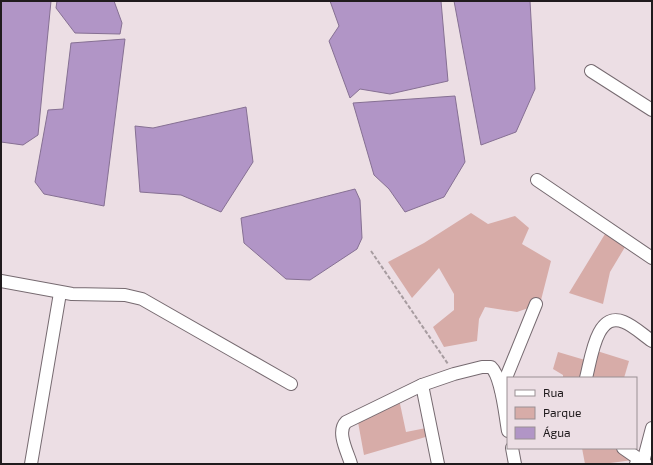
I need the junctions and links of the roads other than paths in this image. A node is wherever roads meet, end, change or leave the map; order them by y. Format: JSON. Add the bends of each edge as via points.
{"nodes":[{"id":1,"x":591,"y":71,"type":"dead end"},
{"id":2,"x":652,"y":110,"type":"edge"},
{"id":3,"x":537,"y":180,"type":"dead end"},
{"id":4,"x":652,"y":258,"type":"edge"},
{"id":5,"x":1,"y":281,"type":"edge"},
{"id":6,"x":60,"y":293,"type":"junction"},
{"id":7,"x":536,"y":304,"type":"dead end"},
{"id":8,"x":652,"y":341,"type":"edge"},
{"id":9,"x":586,"y":377,"type":"edge"},
{"id":10,"x":291,"y":384,"type":"dead end"},
{"id":11,"x":422,"y":385,"type":"junction"},
{"id":12,"x":500,"y":390,"type":"junction"},
{"id":13,"x":506,"y":414,"type":"edge"},
{"id":14,"x":652,"y":428,"type":"edge"},
{"id":15,"x":512,"y":449,"type":"edge"},
{"id":16,"x":624,"y":449,"type":"edge"},
{"id":17,"x":642,"y":463,"type":"edge"},
{"id":18,"x":31,"y":464,"type":"edge"},
{"id":19,"x":351,"y":464,"type":"edge"},
{"id":20,"x":438,"y":464,"type":"edge"},
{"id":21,"x":515,"y":464,"type":"edge"}],
"edges":[{"from":1,"to":2,"type":"street"},
{"from":3,"to":4,"type":"street"},
{"from":5,"to":6,"type":"street"},
{"from":6,"to":10,"type":"street","via":[[125,295],[142,299]]},
{"from":6,"to":18,"type":"street"},
{"from":7,"to":12,"type":"street"},
{"from":8,"to":9,"type":"street","via":[[623,322],[608,322],[600,330],[596,340]]},
{"from":11,"to":12,"type":"street","via":[[454,374],[491,367],[496,374]]},
{"from":11,"to":19,"type":"street","via":[[344,424],[343,437]]},
{"from":11,"to":20,"type":"street"},
{"from":12,"to":13,"type":"street"},
{"from":14,"to":17,"type":"street"},
{"from":15,"to":21,"type":"street"},
{"from":16,"to":17,"type":"street"}]}
